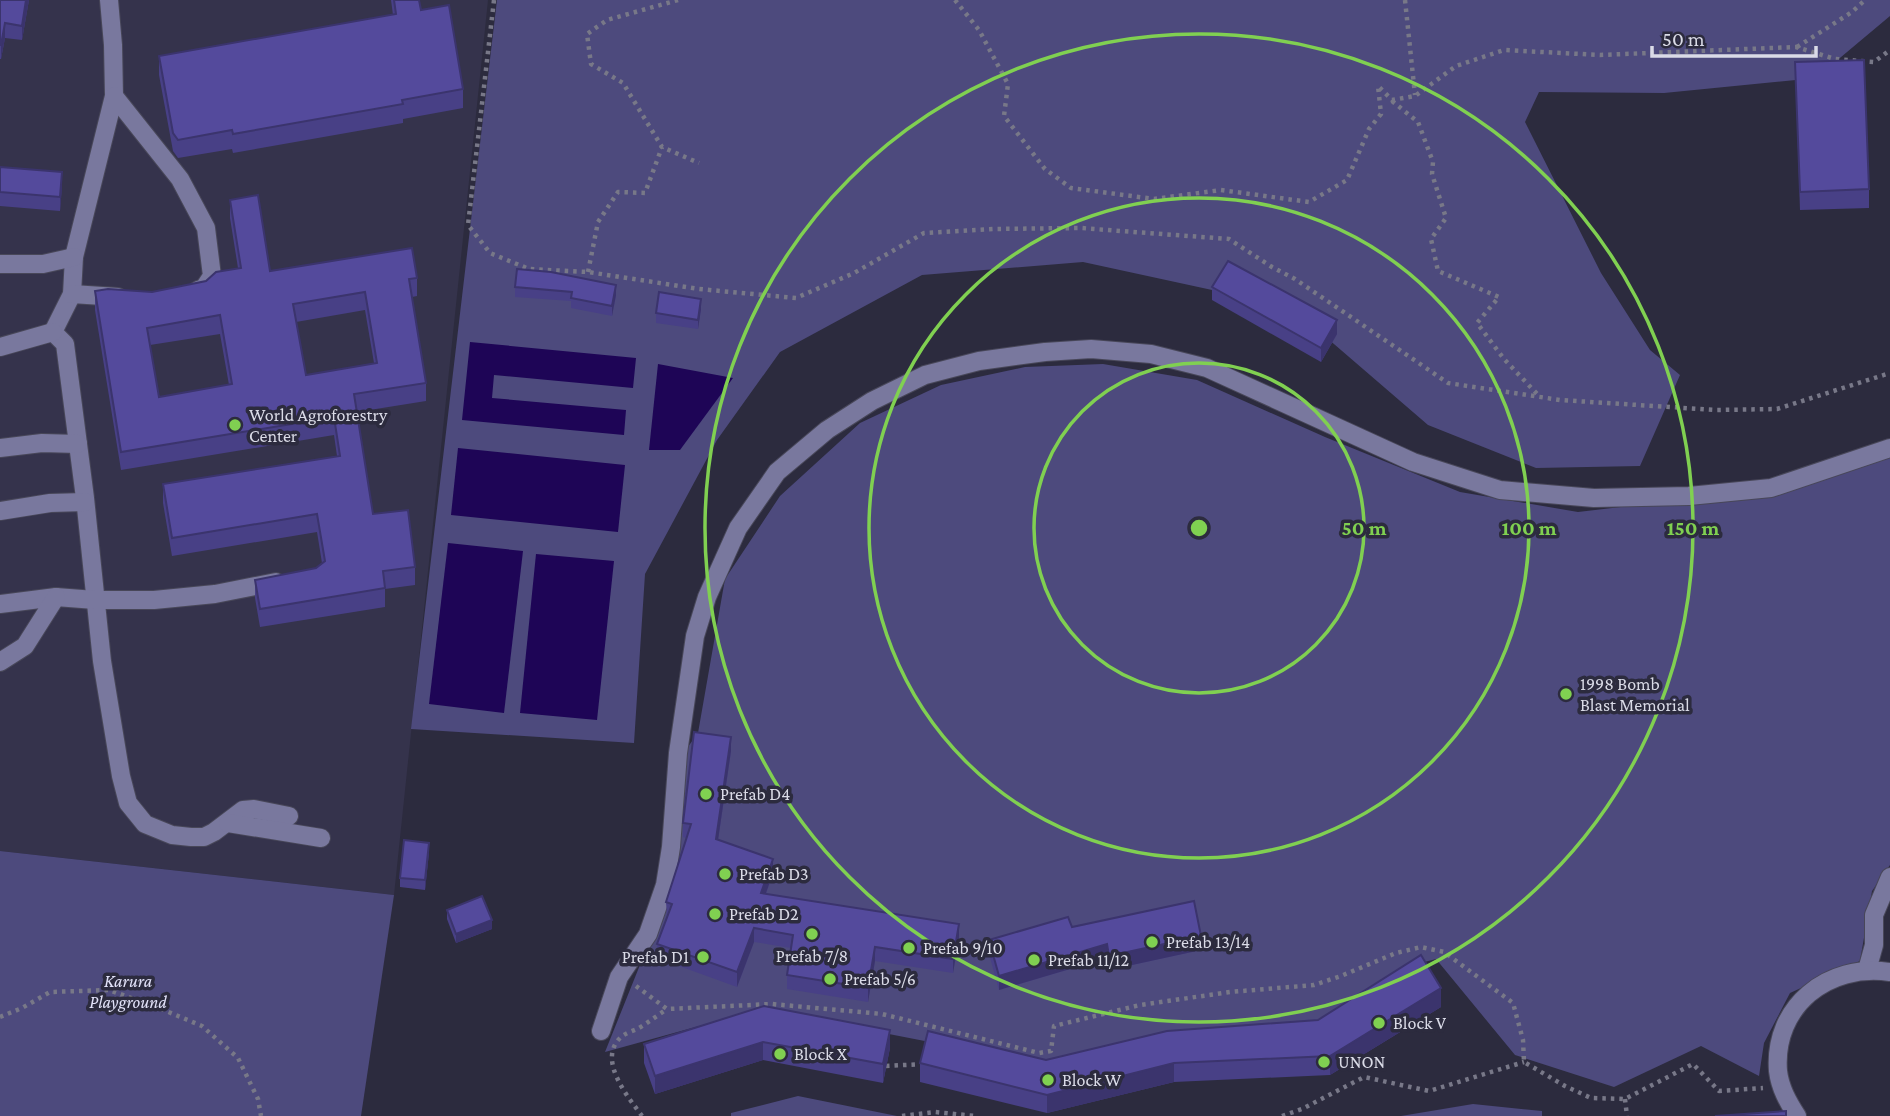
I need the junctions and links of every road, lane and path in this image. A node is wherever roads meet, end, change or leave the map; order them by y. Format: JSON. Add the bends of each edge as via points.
{"nodes":[{"id":1,"x":109,"y":0,"type":"edge"},
{"id":2,"x":495,"y":0,"type":"edge"},
{"id":3,"x":678,"y":0,"type":"edge"},
{"id":4,"x":955,"y":0,"type":"edge"},
{"id":5,"x":1405,"y":0,"type":"edge"},
{"id":6,"x":1865,"y":0,"type":"edge"},
{"id":7,"x":1796,"y":47,"type":"junction"},
{"id":8,"x":1890,"y":50,"type":"edge"},
{"id":9,"x":114,"y":96,"type":"junction"},
{"id":10,"x":1415,"y":96,"type":"junction"},
{"id":11,"x":1392,"y":100,"type":"junction"},
{"id":12,"x":662,"y":147,"type":"junction"},
{"id":13,"x":699,"y":163,"type":"dead end"},
{"id":14,"x":74,"y":257,"type":"junction"},
{"id":15,"x":0,"y":264,"type":"edge"},
{"id":16,"x":587,"y":272,"type":"junction"},
{"id":17,"x":72,"y":294,"type":"junction"},
{"id":18,"x":182,"y":294,"type":"edge"},
{"id":19,"x":136,"y":298,"type":"edge"},
{"id":20,"x":53,"y":332,"type":"junction"},
{"id":21,"x":0,"y":347,"type":"edge"},
{"id":22,"x":1890,"y":373,"type":"edge"},
{"id":23,"x":1541,"y":397,"type":"junction"},
{"id":24,"x":78,"y":444,"type":"junction"},
{"id":25,"x":0,"y":448,"type":"edge"},
{"id":26,"x":1890,"y":448,"type":"edge"},
{"id":27,"x":85,"y":502,"type":"junction"},
{"id":28,"x":0,"y":511,"type":"edge"},
{"id":29,"x":289,"y":580,"type":"edge"},
{"id":30,"x":56,"y":597,"type":"junction"},
{"id":31,"x":95,"y":600,"type":"junction"},
{"id":32,"x":0,"y":604,"type":"edge"},
{"id":33,"x":0,"y":662,"type":"edge"},
{"id":34,"x":289,"y":816,"type":"dead end"},
{"id":35,"x":228,"y":823,"type":"junction"},
{"id":36,"x":321,"y":838,"type":"dead end"},
{"id":37,"x":1890,"y":877,"type":"edge"},
{"id":38,"x":1867,"y":970,"type":"junction"},
{"id":39,"x":1890,"y":972,"type":"edge"},
{"id":40,"x":619,"y":977,"type":"junction"},
{"id":41,"x":667,"y":1009,"type":"junction"},
{"id":42,"x":0,"y":1017,"type":"edge"},
{"id":43,"x":601,"y":1031,"type":"dead end"},
{"id":44,"x":1524,"y":1062,"type":"junction"},
{"id":45,"x":925,"y":1064,"type":"edge"},
{"id":46,"x":886,"y":1066,"type":"edge"},
{"id":47,"x":1778,"y":1073,"type":"junction"},
{"id":48,"x":1625,"y":1099,"type":"junction"},
{"id":49,"x":261,"y":1116,"type":"edge"},
{"id":50,"x":642,"y":1116,"type":"edge"},
{"id":51,"x":902,"y":1116,"type":"edge"},
{"id":52,"x":975,"y":1116,"type":"edge"},
{"id":53,"x":1282,"y":1116,"type":"edge"},
{"id":54,"x":1626,"y":1116,"type":"edge"},
{"id":55,"x":1797,"y":1116,"type":"edge"}],
"edges":[{"from":1,"to":9,"type":"lane"},
{"from":2,"to":16,"type":"path","via":[[468,225],[490,253],[529,269]]},
{"from":3,"to":12,"type":"path","via":[[607,20],[587,34],[591,64],[623,83]]},
{"from":4,"to":11,"type":"path","via":[[979,30],[1008,84],[1003,116],[1045,169],[1071,188],[1154,199],[1221,190],[1308,202],[1347,180],[1369,129],[1381,114],[1378,86]]},
{"from":5,"to":10,"type":"path"},
{"from":6,"to":7,"type":"path"},
{"from":7,"to":8,"type":"path","via":[[1835,59],[1874,62]]},
{"from":7,"to":10,"type":"path","via":[[1600,55],[1504,50],[1456,66]]},
{"from":9,"to":14,"type":"lane"},
{"from":9,"to":18,"type":"lane","via":[[180,179],[206,228],[212,276],[204,288]]},
{"from":10,"to":11,"type":"path"},
{"from":11,"to":23,"type":"path","via":[[1419,122],[1433,162],[1432,174],[1446,218],[1432,239],[1438,271],[1499,297],[1477,323]]},
{"from":12,"to":13,"type":"path"},
{"from":12,"to":16,"type":"path","via":[[645,193],[618,192],[598,222]]},
{"from":14,"to":15,"type":"lane","via":[[43,264]]},
{"from":14,"to":17,"type":"lane"},
{"from":16,"to":23,"type":"path","via":[[796,298],[854,273],[924,233],[1081,228],[1229,239],[1448,383]]},
{"from":17,"to":19,"type":"lane"},
{"from":17,"to":20,"type":"lane"},
{"from":20,"to":21,"type":"lane"},
{"from":20,"to":24,"type":"lane","via":[[65,344]]},
{"from":22,"to":23,"type":"path","via":[[1777,409],[1716,410]]},
{"from":24,"to":25,"type":"lane"},
{"from":24,"to":27,"type":"lane"},
{"from":26,"to":40,"type":"lane","via":[[1771,488],[1594,498],[1500,490],[1413,463],[1207,368],[1151,354],[1091,349],[1045,352],[979,361],[925,375],[827,430],[777,472],[738,528],[695,636],[665,885],[648,934]]},
{"from":27,"to":28,"type":"lane"},
{"from":27,"to":31,"type":"lane"},
{"from":29,"to":31,"type":"lane","via":[[215,594]]},
{"from":30,"to":31,"type":"lane"},
{"from":30,"to":32,"type":"lane"},
{"from":30,"to":33,"type":"lane","via":[[25,646]]},
{"from":31,"to":35,"type":"lane","via":[[128,803],[145,824],[172,835],[204,837]]},
{"from":34,"to":35,"type":"lane","via":[[243,810]]},
{"from":35,"to":36,"type":"lane"},
{"from":37,"to":38,"type":"lane","via":[[1874,915],[1874,945]]},
{"from":38,"to":39,"type":"lane"},
{"from":38,"to":47,"type":"lane","via":[[1842,974],[1819,985],[1800,1002],[1786,1023]]},
{"from":40,"to":41,"type":"path"},
{"from":40,"to":43,"type":"lane"},
{"from":41,"to":44,"type":"path","via":[[772,1004],[883,1014],[1039,1053],[1051,1051],[1054,1027],[1140,1004],[1314,985],[1421,947],[1444,952],[1513,1003]]},
{"from":41,"to":50,"type":"path","via":[[622,1036],[613,1054],[621,1089]]},
{"from":42,"to":49,"type":"path","via":[[50,992],[109,990],[159,1008],[202,1026],[238,1058]]},
{"from":44,"to":48,"type":"path","via":[[1591,1098]]},
{"from":44,"to":53,"type":"path","via":[[1429,1091],[1364,1077]]},
{"from":45,"to":46,"type":"path"},
{"from":47,"to":48,"type":"path","via":[[1761,1090],[1720,1091],[1693,1064]]},
{"from":47,"to":55,"type":"lane","via":[[1785,1098]]},
{"from":48,"to":54,"type":"path"},
{"from":51,"to":52,"type":"path","via":[[935,1112]]}]}
